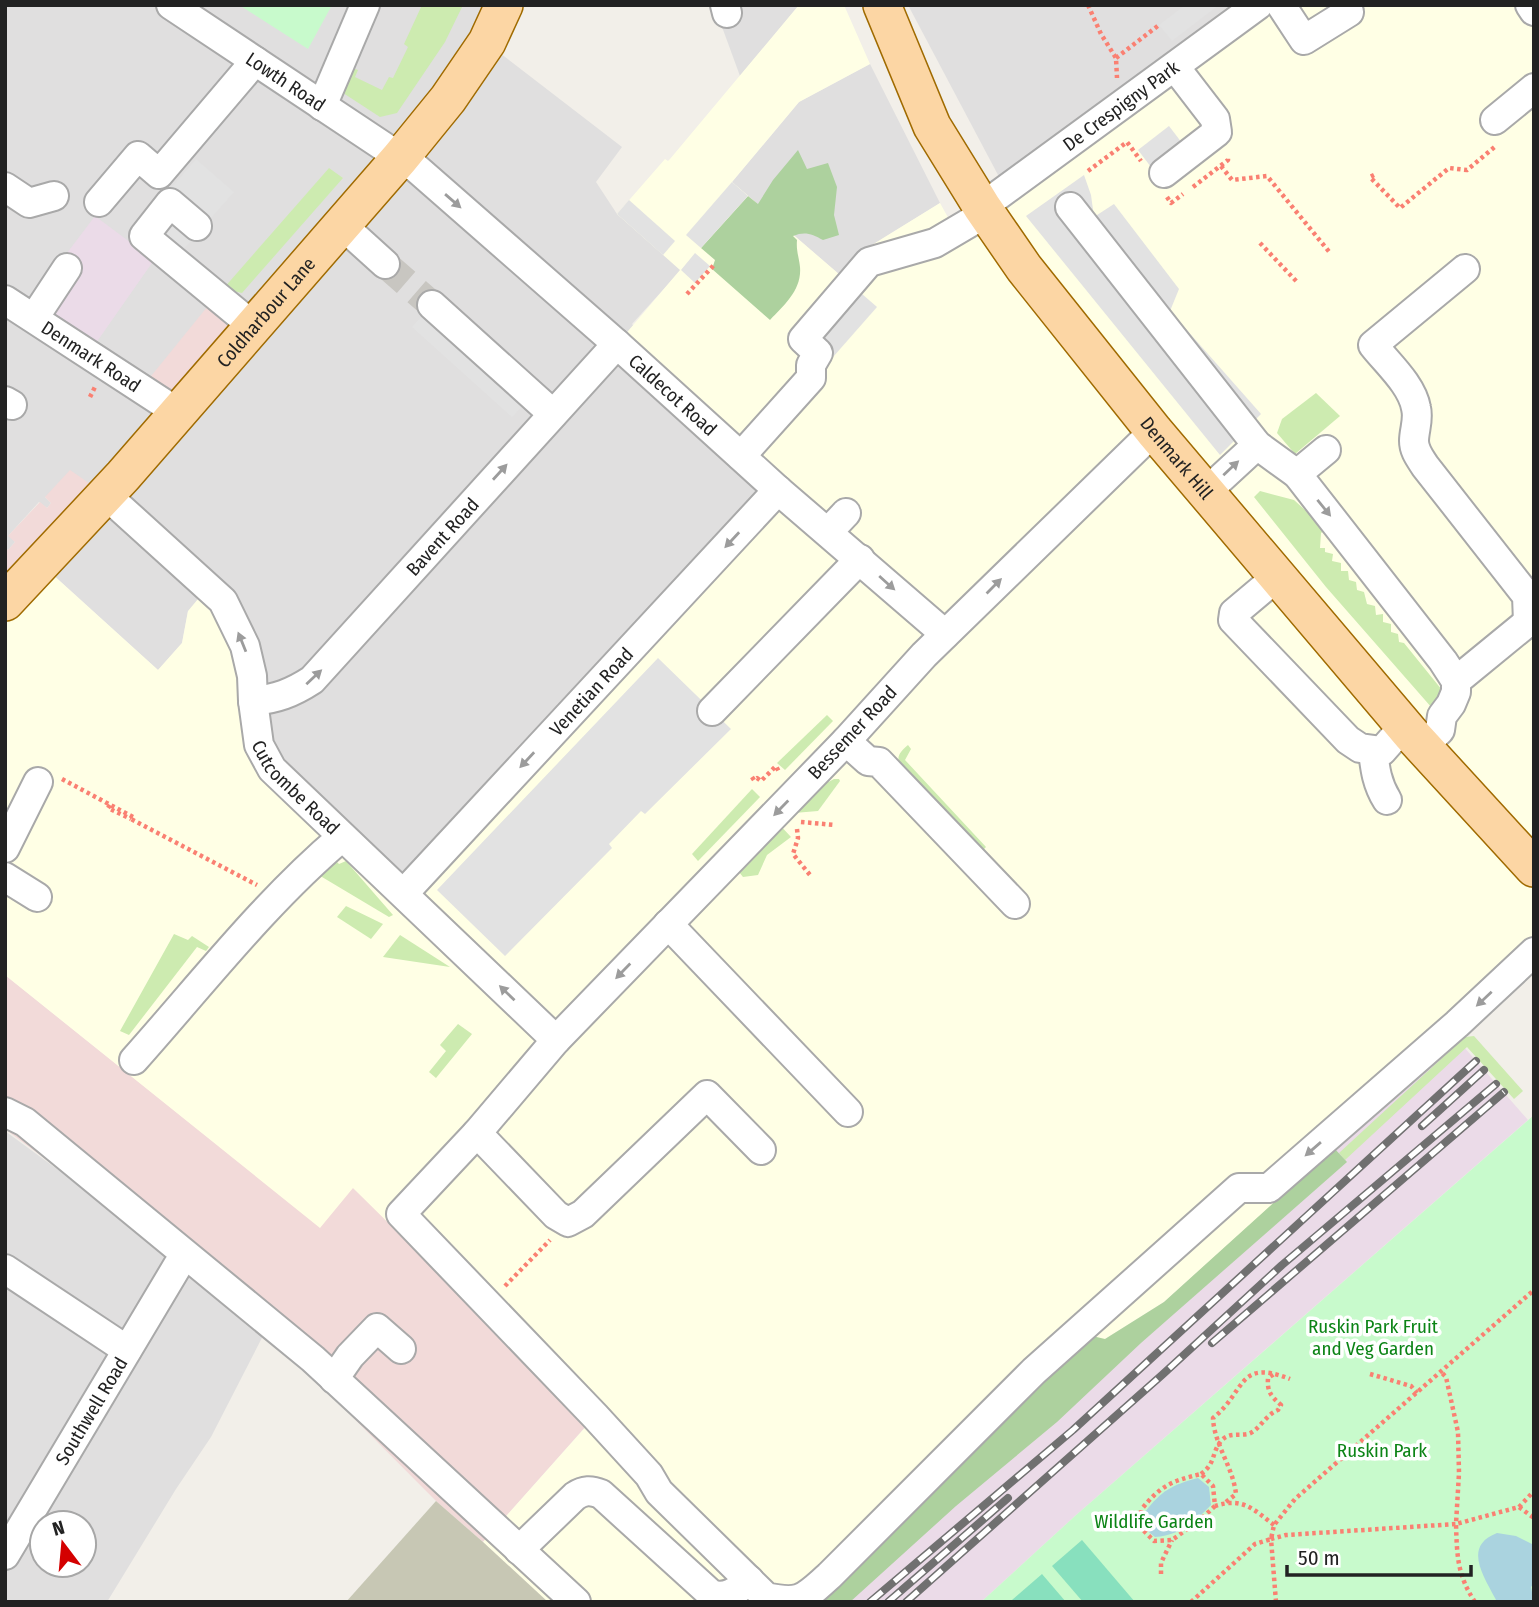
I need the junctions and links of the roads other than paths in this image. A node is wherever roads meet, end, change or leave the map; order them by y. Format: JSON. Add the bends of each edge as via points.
{"nodes":[{"id":1,"x":171,"y":5,"type":"edge"},
{"id":2,"x":365,"y":5,"type":"edge"},
{"id":3,"x":504,"y":5,"type":"edge"},
{"id":4,"x":882,"y":5,"type":"edge"},
{"id":5,"x":1258,"y":5,"type":"edge"},
{"id":6,"x":1281,"y":5,"type":"edge"},
{"id":7,"x":1345,"y":5,"type":"edge"},
{"id":8,"x":1530,"y":5,"type":"edge"},
{"id":9,"x":1534,"y":10,"type":"edge"},
{"id":10,"x":255,"y":61,"type":"junction"},
{"id":11,"x":1175,"y":66,"type":"junction"},
{"id":12,"x":1534,"y":88,"type":"edge"},
{"id":13,"x":322,"y":106,"type":"junction"},
{"id":14,"x":1499,"y":116,"type":"road end"},
{"id":15,"x":400,"y":158,"type":"junction"},
{"id":16,"x":1164,"y":173,"type":"dead end"},
{"id":17,"x":5,"y":187,"type":"edge"},
{"id":18,"x":54,"y":196,"type":"dead end"},
{"id":19,"x":100,"y":202,"type":"dead end"},
{"id":20,"x":1070,"y":207,"type":"dead end"},
{"id":21,"x":984,"y":210,"type":"junction"},
{"id":22,"x":342,"y":225,"type":"junction"},
{"id":23,"x":197,"y":226,"type":"dead end"},
{"id":24,"x":385,"y":264,"type":"tunnel mouth"},
{"id":25,"x":67,"y":268,"type":"dead end"},
{"id":26,"x":1465,"y":269,"type":"dead end"},
{"id":27,"x":5,"y":300,"type":"edge"},
{"id":28,"x":432,"y":305,"type":"tunnel mouth"},
{"id":29,"x":34,"y":318,"type":"junction"},
{"id":30,"x":253,"y":326,"type":"junction"},
{"id":31,"x":617,"y":344,"type":"junction"},
{"id":32,"x":177,"y":412,"type":"junction"},
{"id":33,"x":552,"y":414,"type":"junction"},
{"id":34,"x":1154,"y":431,"type":"junction"},
{"id":35,"x":1257,"y":445,"type":"junction"},
{"id":36,"x":1326,"y":450,"type":"dead end"},
{"id":37,"x":741,"y":456,"type":"junction"},
{"id":38,"x":1297,"y":474,"type":"junction"},
{"id":39,"x":778,"y":490,"type":"junction"},
{"id":40,"x":1206,"y":492,"type":"junction"},
{"id":41,"x":105,"y":494,"type":"junction"},
{"id":42,"x":860,"y":559,"type":"junction"},
{"id":43,"x":1278,"y":576,"type":"junction"},
{"id":44,"x":5,"y":602,"type":"edge"},
{"id":45,"x":1531,"y":622,"type":"edge"},
{"id":46,"x":945,"y":634,"type":"junction"},
{"id":47,"x":1455,"y":681,"type":"junction"},
{"id":48,"x":253,"y":701,"type":"junction"},
{"id":49,"x":712,"y":711,"type":"dead end"},
{"id":50,"x":1413,"y":736,"type":"junction"},
{"id":51,"x":846,"y":741,"type":"junction"},
{"id":52,"x":1373,"y":751,"type":"junction"},
{"id":53,"x":46,"y":778,"type":"road end"},
{"id":54,"x":1387,"y":800,"type":"dead end"},
{"id":55,"x":342,"y":837,"type":"junction"},
{"id":56,"x":5,"y":848,"type":"edge"},
{"id":57,"x":1534,"y":868,"type":"edge"},
{"id":58,"x":5,"y":877,"type":"edge"},
{"id":59,"x":404,"y":893,"type":"junction"},
{"id":60,"x":37,"y":897,"type":"dead end"},
{"id":61,"x":1015,"y":904,"type":"dead end"},
{"id":62,"x":668,"y":924,"type":"junction"},
{"id":63,"x":1534,"y":952,"type":"edge"},
{"id":64,"x":556,"y":1040,"type":"junction"},
{"id":65,"x":134,"y":1060,"type":"dead end"},
{"id":66,"x":5,"y":1112,"type":"edge"},
{"id":67,"x":849,"y":1112,"type":"dead end"},
{"id":68,"x":477,"y":1133,"type":"junction"},
{"id":69,"x":761,"y":1150,"type":"dead end"},
{"id":70,"x":178,"y":1265,"type":"dead end"},
{"id":71,"x":5,"y":1269,"type":"edge"},
{"id":72,"x":401,"y":1349,"type":"dead end"},
{"id":73,"x":128,"y":1350,"type":"junction"},
{"id":74,"x":334,"y":1379,"type":"junction"},
{"id":75,"x":519,"y":1550,"type":"junction"},
{"id":76,"x":5,"y":1555,"type":"edge"},
{"id":77,"x":749,"y":1580,"type":"junction"},
{"id":78,"x":576,"y":1602,"type":"edge"}],
"edges":[{"from":1,"to":10,"type":"street","name":"Lowth Road"},
{"from":2,"to":13,"type":"street"},
{"from":3,"to":15,"type":"main road","name":"Coldharbour Lane","via":[[486,43],[448,99]]},
{"from":4,"to":21,"type":"main road","name":"Denmark Hill","via":[[932,126]]},
{"from":5,"to":11,"type":"street","name":"De Crespigny Park"},
{"from":6,"to":7,"type":"street","via":[[1304,40],[1349,12]]},
{"from":8,"to":9,"type":"street"},
{"from":10,"to":13,"type":"street","name":"Lowth Road"},
{"from":10,"to":19,"type":"street","via":[[159,174],[138,156]]},
{"from":11,"to":16,"type":"street","via":[[1215,119],[1217,132]]},
{"from":11,"to":21,"type":"street","name":"De Crespigny Park"},
{"from":12,"to":14,"type":"street"},
{"from":13,"to":15,"type":"street","name":"Lowth Road"},
{"from":15,"to":22,"type":"main road","name":"Coldharbour Lane"},
{"from":15,"to":31,"type":"street","name":"Caldecot Road","one_way":true},
{"from":17,"to":18,"type":"street","via":[[29,203]]},
{"from":20,"to":35,"type":"street"},
{"from":21,"to":34,"type":"main road","name":"Denmark Hill","via":[[1024,268]]},
{"from":21,"to":37,"type":"street","name":"De Crespigny Park","via":[[935,243],[869,262],[803,338],[818,353],[811,365],[811,378]]},
{"from":22,"to":24,"type":"street"},
{"from":22,"to":30,"type":"main road","name":"Coldharbour Lane"},
{"from":23,"to":30,"type":"street","via":[[170,203],[144,236]]},
{"from":25,"to":29,"type":"street"},
{"from":26,"to":45,"type":"street","via":[[1373,345],[1410,391],[1418,420],[1416,451],[1527,596]]},
{"from":27,"to":29,"type":"street","name":"Denmark Road"},
{"from":28,"to":33,"type":"street"},
{"from":29,"to":32,"type":"street","name":"Denmark Road"},
{"from":30,"to":32,"type":"main road","name":"Coldharbour Lane"},
{"from":31,"to":33,"type":"street","name":"Bavent Road"},
{"from":31,"to":37,"type":"street","name":"Caldecot Road"},
{"from":32,"to":41,"type":"main road","name":"Coldharbour Lane"},
{"from":48,"to":33,"type":"street","name":"Bavent Road","one_way":true,"via":[[293,693],[312,680]]},
{"from":34,"to":40,"type":"main road","name":"Denmark Hill"},
{"from":46,"to":34,"type":"street","name":"Bessemer Road","one_way":true},
{"from":35,"to":38,"type":"street"},
{"from":40,"to":35,"type":"street","one_way":true},
{"from":36,"to":38,"type":"street"},
{"from":37,"to":39,"type":"street","name":"Caldecot Road"},
{"from":38,"to":47,"type":"street","one_way":true,"via":[[1406,611]]},
{"from":39,"to":42,"type":"street","name":"Caldecot Road","via":[[837,523]]},
{"from":39,"to":59,"type":"street","name":"Venetian Road","one_way":true},
{"from":40,"to":43,"type":"main road","name":"Denmark Hill"},
{"from":41,"to":44,"type":"main road","name":"Coldharbour Lane"},
{"from":48,"to":41,"type":"street","name":"Cutcombe Road","one_way":true,"via":[[245,646],[223,601]]},
{"from":42,"to":46,"type":"street","name":"Caldecot Road","one_way":true},
{"from":42,"to":49,"type":"street"},
{"from":43,"to":50,"type":"main road","name":"Denmark Hill"},
{"from":43,"to":52,"type":"street","via":[[1234,613],[1233,620],[1348,740]]},
{"from":45,"to":47,"type":"street"},
{"from":46,"to":51,"type":"street","name":"Bessemer Road"},
{"from":47,"to":50,"type":"street","via":[[1456,692],[1442,716],[1427,718]]},
{"from":48,"to":55,"type":"street","name":"Cutcombe Road","via":[[259,746],[272,769]]},
{"from":50,"to":52,"type":"street"},
{"from":50,"to":57,"type":"main road","name":"Denmark Hill"},
{"from":51,"to":61,"type":"street","via":[[868,761],[879,762]]},
{"from":51,"to":62,"type":"street","name":"Bessemer Road","one_way":true},
{"from":52,"to":54,"type":"street"},
{"from":53,"to":56,"type":"street"},
{"from":55,"to":59,"type":"street","name":"Cutcombe Road"},
{"from":55,"to":65,"type":"street","via":[[270,907]]},
{"from":58,"to":60,"type":"street"},
{"from":64,"to":59,"type":"street","name":"Cutcombe Road","one_way":true},
{"from":62,"to":64,"type":"street","name":"Bessemer Road","one_way":true},
{"from":62,"to":67,"type":"street"},
{"from":63,"to":77,"type":"street","one_way":true,"via":[[1269,1188],[1240,1188],[1088,1322],[803,1599],[766,1597]]},
{"from":64,"to":68,"type":"street","name":"Bessemer Road"},
{"from":66,"to":74,"type":"street","via":[[25,1122]]},
{"from":68,"to":69,"type":"street","via":[[568,1222],[583,1214],[707,1095]]},
{"from":68,"to":77,"type":"street","name":"Bessemer Road","via":[[401,1214],[595,1416],[659,1492]]},
{"from":70,"to":73,"type":"street","name":"Southwell Road"},
{"from":71,"to":73,"type":"street"},
{"from":72,"to":74,"type":"street","via":[[377,1328]]},
{"from":73,"to":76,"type":"street","name":"Southwell Road"},
{"from":74,"to":75,"type":"street"},
{"from":75,"to":77,"type":"street","via":[[575,1496],[592,1490],[711,1594],[727,1595]]},
{"from":75,"to":78,"type":"street"}]}
